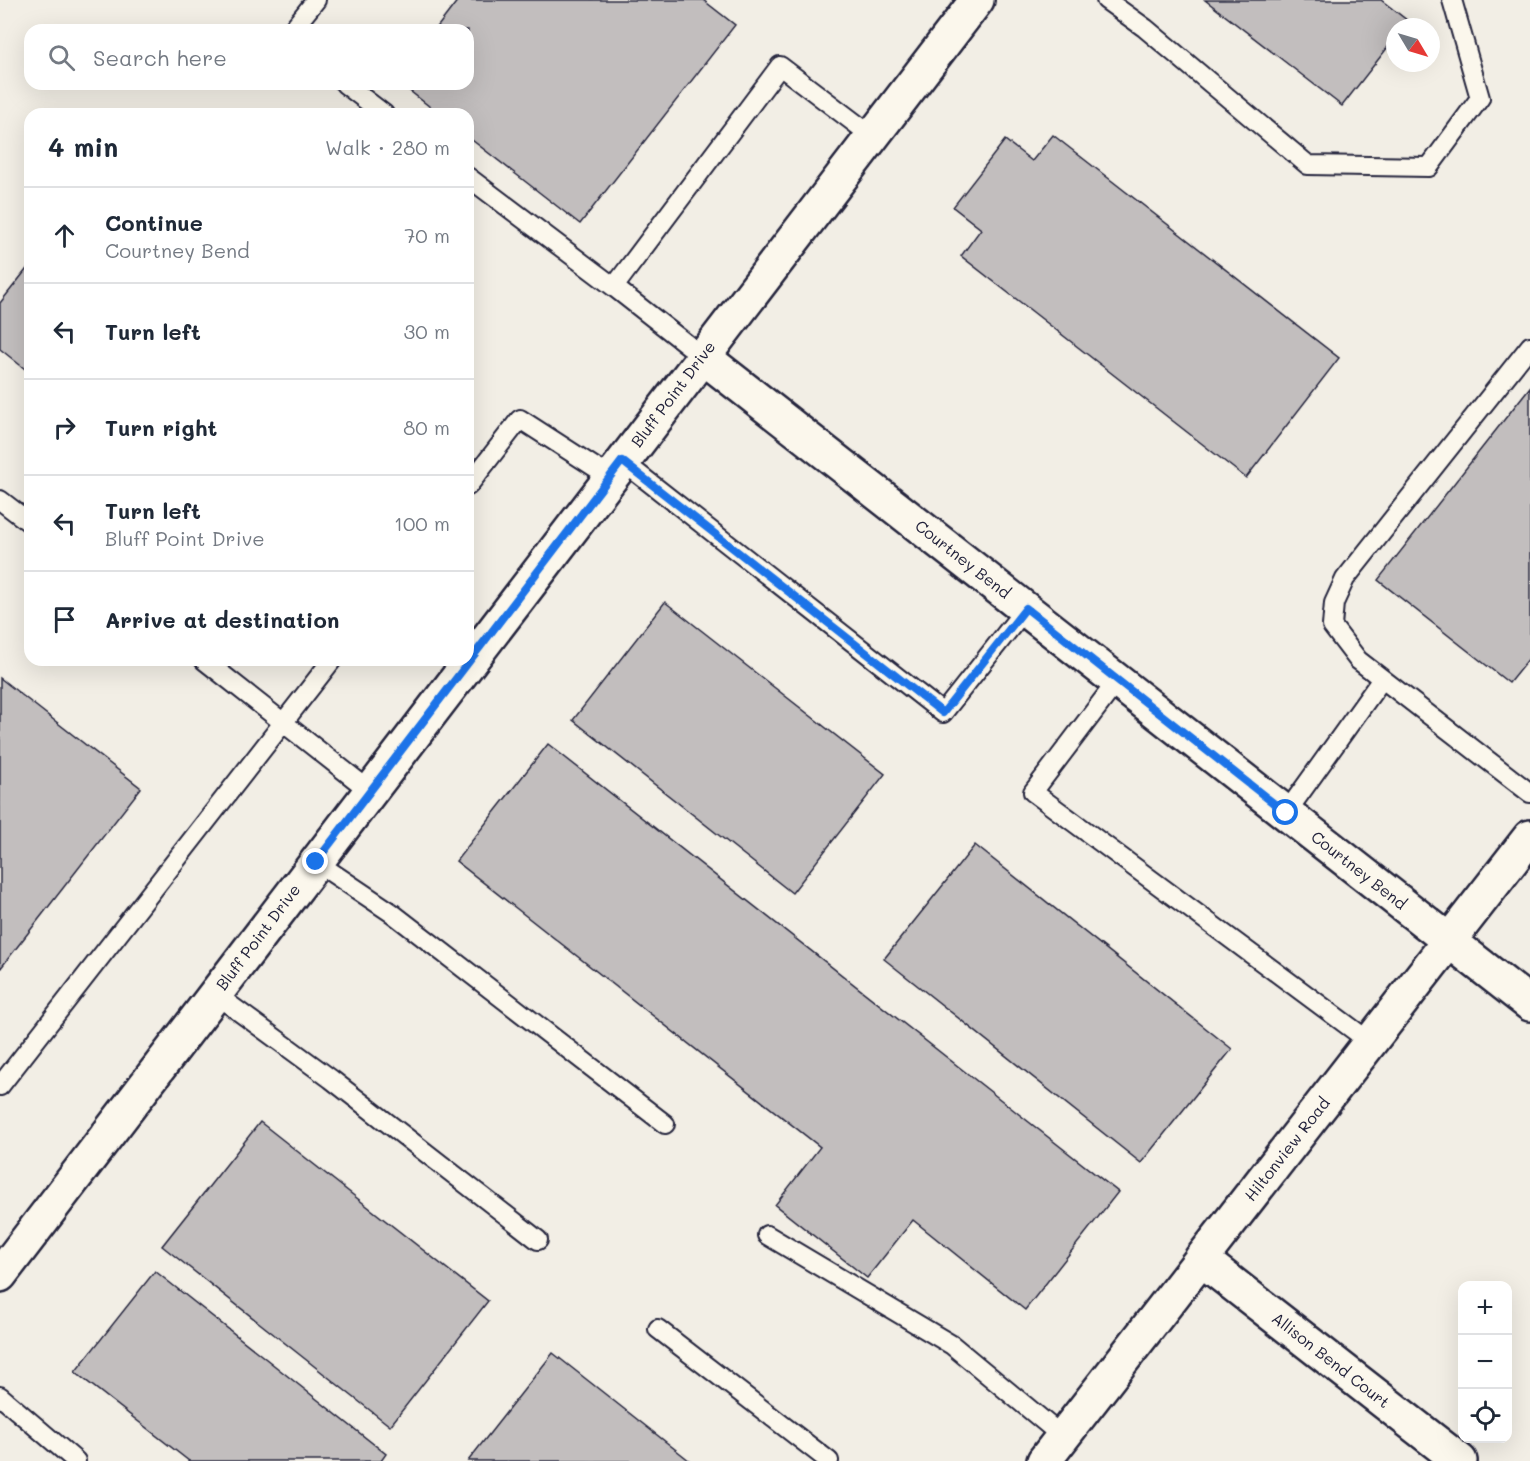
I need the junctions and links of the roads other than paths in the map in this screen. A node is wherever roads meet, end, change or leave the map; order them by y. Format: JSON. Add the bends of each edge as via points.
{"nodes":[{"id":1,"x":316,"y":0,"type":"edge"},
{"id":2,"x":977,"y":0,"type":"edge"},
{"id":3,"x":1106,"y":0,"type":"edge"},
{"id":4,"x":1452,"y":0,"type":"edge"},
{"id":5,"x":297,"y":24,"type":"edge"},
{"id":6,"x":353,"y":90,"type":"edge"},
{"id":7,"x":376,"y":108,"type":"edge"},
{"id":8,"x":872,"y":136,"type":"junction"},
{"id":9,"x":474,"y":182,"type":"edge"},
{"id":10,"x":614,"y":287,"type":"junction"},
{"id":11,"x":1530,"y":346,"type":"edge"},
{"id":12,"x":702,"y":356,"type":"junction"},
{"id":13,"x":616,"y":469,"type":"junction"},
{"id":14,"x":474,"y":478,"type":"edge"},
{"id":15,"x":0,"y":500,"type":"edge"},
{"id":16,"x":24,"y":518,"type":"edge"},
{"id":17,"x":1026,"y":608,"type":"junction"},
{"id":18,"x":474,"y":655,"type":"edge"},
{"id":19,"x":212,"y":666,"type":"edge"},
{"id":20,"x":327,"y":666,"type":"edge"},
{"id":21,"x":465,"y":666,"type":"edge"},
{"id":22,"x":1382,"y":679,"type":"junction"},
{"id":23,"x":1118,"y":680,"type":"junction"},
{"id":24,"x":283,"y":723,"type":"junction"},
{"id":25,"x":370,"y":791,"type":"junction"},
{"id":26,"x":1530,"y":793,"type":"edge"},
{"id":27,"x":1286,"y":813,"type":"junction"},
{"id":28,"x":1530,"y":837,"type":"edge"},
{"id":29,"x":316,"y":862,"type":"junction"},
{"id":30,"x":1449,"y":941,"type":"junction"},
{"id":31,"x":215,"y":994,"type":"junction"},
{"id":32,"x":1530,"y":1004,"type":"edge"},
{"id":33,"x":1370,"y":1042,"type":"junction"},
{"id":34,"x":0,"y":1086,"type":"edge"},
{"id":35,"x":665,"y":1124,"type":"dead end"},
{"id":36,"x":767,"y":1234,"type":"dead end"},
{"id":37,"x":538,"y":1240,"type":"dead end"},
{"id":38,"x":1201,"y":1259,"type":"junction"},
{"id":39,"x":0,"y":1275,"type":"edge"},
{"id":40,"x":658,"y":1329,"type":"dead end"},
{"id":41,"x":0,"y":1396,"type":"edge"},
{"id":42,"x":1054,"y":1449,"type":"edge"},
{"id":43,"x":76,"y":1461,"type":"edge"},
{"id":44,"x":829,"y":1461,"type":"edge"},
{"id":45,"x":1460,"y":1461,"type":"edge"}],
"edges":[{"from":1,"to":5,"type":"lane"},
{"from":2,"to":8,"type":"street","name":"Bluff Point Drive"},
{"from":3,"to":4,"type":"lane","via":[[1308,165],[1429,166],[1480,98]]},
{"from":6,"to":7,"type":"lane"},
{"from":8,"to":10,"type":"lane","via":[[780,66]]},
{"from":8,"to":12,"type":"street","name":"Bluff Point Drive"},
{"from":9,"to":10,"type":"lane"},
{"from":10,"to":12,"type":"lane"},
{"from":11,"to":22,"type":"lane","via":[[1346,579],[1334,603],[1332,626],[1358,660]]},
{"from":12,"to":13,"type":"street","name":"Bluff Point Drive"},
{"from":12,"to":17,"type":"street","name":"Courtney Bend"},
{"from":13,"to":14,"type":"lane","via":[[520,419]]},
{"from":13,"to":17,"type":"lane","via":[[943,713]]},
{"from":13,"to":18,"type":"street","name":"Bluff Point Drive"},
{"from":15,"to":16,"type":"lane"},
{"from":17,"to":23,"type":"street","name":"Courtney Bend"},
{"from":19,"to":24,"type":"lane"},
{"from":20,"to":24,"type":"lane"},
{"from":21,"to":25,"type":"street","name":"Bluff Point Drive"},
{"from":22,"to":26,"type":"lane"},
{"from":22,"to":27,"type":"lane"},
{"from":23,"to":27,"type":"street","name":"Courtney Bend"},
{"from":23,"to":33,"type":"lane","via":[[1033,792]]},
{"from":24,"to":25,"type":"lane"},
{"from":24,"to":34,"type":"lane"},
{"from":25,"to":29,"type":"street","name":"Bluff Point Drive"},
{"from":27,"to":30,"type":"street","name":"Courtney Bend"},
{"from":28,"to":30,"type":"street","name":"Hiltonview Road"},
{"from":29,"to":31,"type":"street","name":"Bluff Point Drive"},
{"from":29,"to":35,"type":"lane","via":[[392,913]]},
{"from":30,"to":32,"type":"street","name":"Courtney Bend"},
{"from":30,"to":33,"type":"street","name":"Hiltonview Road"},
{"from":31,"to":37,"type":"lane"},
{"from":31,"to":39,"type":"street","name":"Bluff Point Drive"},
{"from":33,"to":38,"type":"street","name":"Hiltonview Road"},
{"from":36,"to":42,"type":"lane","via":[[951,1346]]},
{"from":38,"to":42,"type":"street","name":"Hiltonview Road"},
{"from":38,"to":45,"type":"street","name":"Allison Bend Court"},
{"from":40,"to":44,"type":"lane"},
{"from":41,"to":43,"type":"lane"}]}
